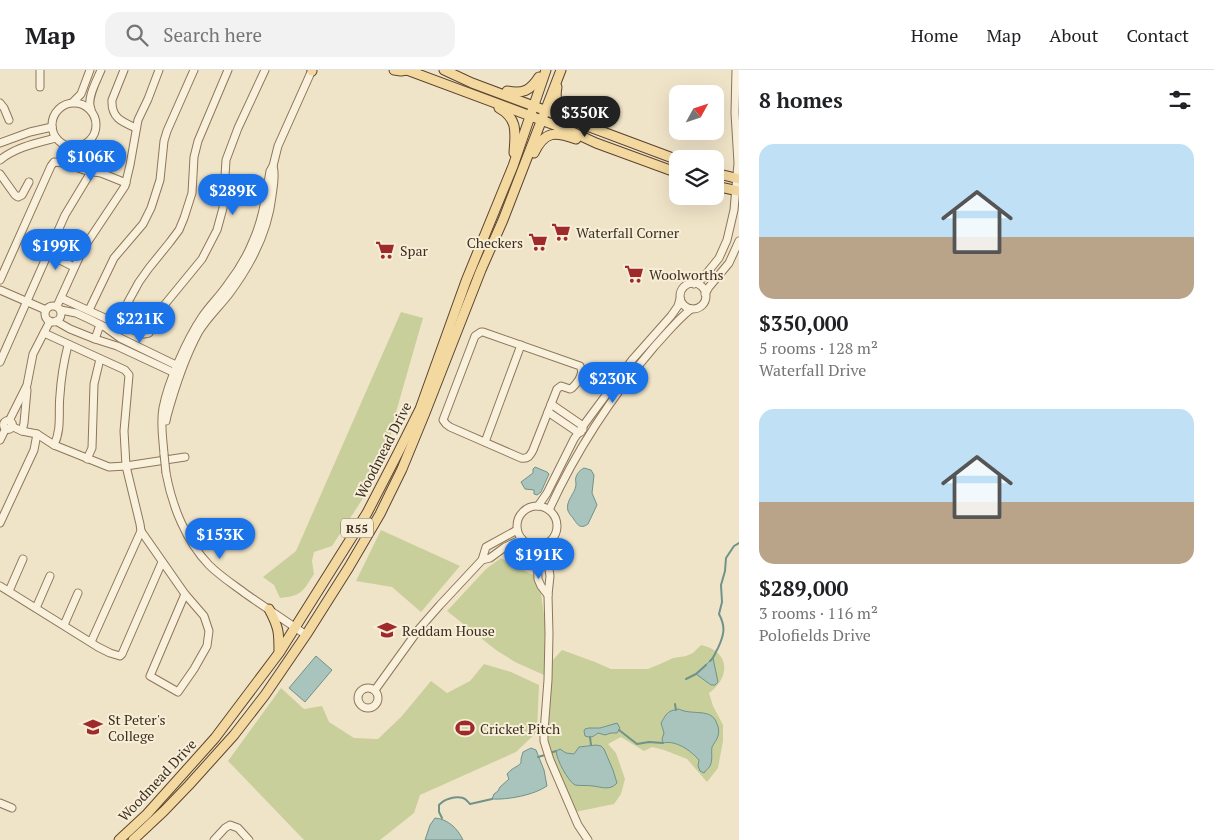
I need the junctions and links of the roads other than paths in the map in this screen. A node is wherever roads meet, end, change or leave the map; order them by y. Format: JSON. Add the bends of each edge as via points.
{"nodes":[{"id":1,"x":40,"y":70,"type":"edge"},
{"id":2,"x":90,"y":70,"type":"edge"},
{"id":3,"x":101,"y":70,"type":"edge"},
{"id":4,"x":124,"y":70,"type":"edge"},
{"id":5,"x":159,"y":70,"type":"edge"},
{"id":6,"x":194,"y":70,"type":"edge"},
{"id":7,"x":228,"y":70,"type":"edge"},
{"id":8,"x":265,"y":70,"type":"edge"},
{"id":9,"x":312,"y":70,"type":"edge"},
{"id":10,"x":394,"y":70,"type":"edge"},
{"id":11,"x":407,"y":70,"type":"edge"},
{"id":12,"x":444,"y":70,"type":"edge"},
{"id":13,"x":545,"y":70,"type":"edge"},
{"id":14,"x":562,"y":70,"type":"edge"},
{"id":15,"x":736,"y":70,"type":"edge"},
{"id":16,"x":472,"y":83,"type":"junction"},
{"id":17,"x":40,"y":87,"type":"dead end"},
{"id":18,"x":483,"y":99,"type":"junction"},
{"id":19,"x":0,"y":102,"type":"edge"},
{"id":20,"x":73,"y":102,"type":"junction"},
{"id":21,"x":533,"y":105,"type":"junction"},
{"id":22,"x":91,"y":109,"type":"junction"},
{"id":23,"x":545,"y":110,"type":"junction"},
{"id":24,"x":530,"y":116,"type":"junction"},
{"id":25,"x":9,"y":120,"type":"dead end"},
{"id":26,"x":541,"y":120,"type":"junction"},
{"id":27,"x":586,"y":126,"type":"junction"},
{"id":28,"x":52,"y":127,"type":"junction"},
{"id":29,"x":136,"y":128,"type":"junction"},
{"id":30,"x":56,"y":138,"type":"junction"},
{"id":31,"x":0,"y":143,"type":"edge"},
{"id":32,"x":596,"y":143,"type":"junction"},
{"id":33,"x":669,"y":157,"type":"edge"},
{"id":34,"x":0,"y":160,"type":"edge"},
{"id":35,"x":513,"y":166,"type":"junction"},
{"id":36,"x":669,"y":170,"type":"edge"},
{"id":37,"x":523,"y":171,"type":"junction"},
{"id":38,"x":91,"y":172,"type":"junction"},
{"id":39,"x":0,"y":174,"type":"edge"},
{"id":40,"x":724,"y":175,"type":"edge"},
{"id":41,"x":738,"y":179,"type":"edge"},
{"id":42,"x":29,"y":182,"type":"dead end"},
{"id":43,"x":126,"y":183,"type":"junction"},
{"id":44,"x":724,"y":188,"type":"edge"},
{"id":45,"x":737,"y":190,"type":"edge"},
{"id":46,"x":739,"y":240,"type":"edge"},
{"id":47,"x":48,"y":254,"type":"junction"},
{"id":48,"x":74,"y":267,"type":"junction"},
{"id":49,"x":0,"y":280,"type":"edge"},
{"id":50,"x":694,"y":284,"type":"junction"},
{"id":51,"x":0,"y":290,"type":"edge"},
{"id":52,"x":705,"y":294,"type":"junction"},
{"id":53,"x":61,"y":298,"type":"junction"},
{"id":54,"x":680,"y":299,"type":"junction"},
{"id":55,"x":27,"y":302,"type":"junction"},
{"id":56,"x":59,"y":308,"type":"junction"},
{"id":57,"x":691,"y":309,"type":"junction"},
{"id":58,"x":46,"y":310,"type":"junction"},
{"id":59,"x":89,"y":310,"type":"junction"},
{"id":60,"x":53,"y":321,"type":"junction"},
{"id":61,"x":118,"y":324,"type":"junction"},
{"id":62,"x":100,"y":325,"type":"junction"},
{"id":63,"x":44,"y":333,"type":"junction"},
{"id":64,"x":95,"y":340,"type":"junction"},
{"id":65,"x":118,"y":342,"type":"junction"},
{"id":66,"x":68,"y":344,"type":"junction"},
{"id":67,"x":521,"y":345,"type":"junction"},
{"id":68,"x":100,"y":359,"type":"junction"},
{"id":69,"x":0,"y":362,"type":"edge"},
{"id":70,"x":178,"y":370,"type":"junction"},
{"id":71,"x":27,"y":385,"type":"junction"},
{"id":72,"x":551,"y":404,"type":"junction"},
{"id":73,"x":548,"y":412,"type":"junction"},
{"id":74,"x":6,"y":424,"type":"edge"},
{"id":75,"x":582,"y":430,"type":"junction"},
{"id":76,"x":592,"y":430,"type":"junction"},
{"id":77,"x":22,"y":431,"type":"junction"},
{"id":78,"x":37,"y":434,"type":"junction"},
{"id":79,"x":586,"y":439,"type":"junction"},
{"id":80,"x":0,"y":440,"type":"edge"},
{"id":81,"x":485,"y":442,"type":"junction"},
{"id":82,"x":54,"y":445,"type":"junction"},
{"id":83,"x":185,"y":456,"type":"dead end"},
{"id":84,"x":88,"y":459,"type":"junction"},
{"id":85,"x":126,"y":466,"type":"junction"},
{"id":86,"x":538,"y":506,"type":"junction"},
{"id":87,"x":549,"y":510,"type":"junction"},
{"id":88,"x":0,"y":523,"type":"edge"},
{"id":89,"x":140,"y":530,"type":"junction"},
{"id":90,"x":517,"y":530,"type":"junction"},
{"id":91,"x":522,"y":539,"type":"junction"},
{"id":92,"x":545,"y":544,"type":"junction"},
{"id":93,"x":537,"y":546,"type":"junction"},
{"id":94,"x":23,"y":559,"type":"dead end"},
{"id":95,"x":482,"y":560,"type":"junction"},
{"id":96,"x":162,"y":562,"type":"junction"},
{"id":97,"x":50,"y":576,"type":"dead end"},
{"id":98,"x":0,"y":586,"type":"edge"},
{"id":99,"x":9,"y":591,"type":"junction"},
{"id":100,"x":78,"y":593,"type":"dead end"},
{"id":101,"x":185,"y":594,"type":"junction"},
{"id":102,"x":548,"y":595,"type":"junction"},
{"id":103,"x":36,"y":608,"type":"junction"},
{"id":104,"x":269,"y":610,"type":"junction"},
{"id":105,"x":64,"y":625,"type":"junction"},
{"id":106,"x":296,"y":628,"type":"junction"},
{"id":107,"x":306,"y":635,"type":"junction"},
{"id":108,"x":91,"y":642,"type":"junction"},
{"id":109,"x":279,"y":652,"type":"junction"},
{"id":110,"x":375,"y":690,"type":"dead end"},
{"id":111,"x":0,"y":803,"type":"edge"},
{"id":112,"x":12,"y":808,"type":"dead end"},
{"id":113,"x":119,"y":840,"type":"edge"},
{"id":114,"x":133,"y":840,"type":"edge"},
{"id":115,"x":214,"y":840,"type":"edge"},
{"id":116,"x":249,"y":840,"type":"edge"},
{"id":117,"x":588,"y":840,"type":"edge"}],
"edges":[{"from":1,"to":17,"type":"street"},
{"from":2,"to":20,"type":"street","via":[[81,94]]},
{"from":3,"to":22,"type":"street","via":[[90,99]]},
{"from":4,"to":29,"type":"street","via":[[111,105],[118,119]]},
{"from":5,"to":29,"type":"street"},
{"from":6,"to":59,"type":"street","via":[[167,131],[160,180],[151,208],[143,224],[114,258]]},
{"from":7,"to":61,"type":"street","via":[[198,141],[192,192],[184,218],[139,282]]},
{"from":8,"to":61,"type":"street","via":[[226,160],[224,208],[210,244],[197,266],[161,309],[149,332],[144,334]]},
{"from":9,"to":70,"type":"street","via":[[278,146],[253,241],[228,284],[202,317]]},
{"from":10,"to":11,"type":"main road"},
{"from":11,"to":18,"type":"main road"},
{"from":12,"to":16,"type":"main road"},
{"from":13,"to":16,"type":"main road","via":[[533,86],[523,92],[508,92]]},
{"from":13,"to":21,"type":"main road","name":"Woodmead Drive","number":"R55"},
{"from":14,"to":23,"type":"main road","name":"Woodmead Drive","number":"R55"},
{"from":14,"to":27,"type":"main road","via":[[556,90],[557,103]]},
{"from":15,"to":41,"type":"street"},
{"from":16,"to":21,"type":"main road"},
{"from":18,"to":24,"type":"main road"},
{"from":18,"to":35,"type":"main road","via":[[508,114],[513,123]]},
{"from":19,"to":25,"type":"street"},
{"from":20,"to":22,"type":"street"},
{"from":20,"to":28,"type":"street","via":[[55,112]]},
{"from":21,"to":23,"type":"main road"},
{"from":21,"to":24,"type":"main road","name":"Woodmead Drive","number":"R55"},
{"from":22,"to":30,"type":"street","via":[[96,116],[97,129],[90,140],[73,147]]},
{"from":23,"to":26,"type":"main road","name":"Woodmead Drive","number":"R55"},
{"from":23,"to":27,"type":"main road"},
{"from":24,"to":26,"type":"main road"},
{"from":24,"to":35,"type":"main road","name":"Woodmead Drive","number":"R55"},
{"from":26,"to":32,"type":"main road"},
{"from":26,"to":37,"type":"main road","name":"Woodmead Drive","number":"R55"},
{"from":27,"to":33,"type":"main road"},
{"from":28,"to":30,"type":"street"},
{"from":28,"to":31,"type":"street"},
{"from":29,"to":43,"type":"street"},
{"from":30,"to":34,"type":"street","via":[[22,148]]},
{"from":32,"to":36,"type":"main road"},
{"from":32,"to":37,"type":"main road","via":[[550,134],[541,141]]},
{"from":35,"to":106,"type":"main road","name":"Woodmead Drive","number":"R55","via":[[466,281],[420,409],[366,513]]},
{"from":37,"to":107,"type":"main road","name":"Woodmead Drive","number":"R55","via":[[402,469],[380,514]]},
{"from":38,"to":43,"type":"street"},
{"from":38,"to":47,"type":"street","via":[[65,215]]},
{"from":38,"to":49,"type":"street","via":[[58,162],[52,164]]},
{"from":39,"to":42,"type":"street","via":[[18,197]]},
{"from":40,"to":41,"type":"main road"},
{"from":41,"to":45,"type":"street"},
{"from":43,"to":48,"type":"street"},
{"from":44,"to":45,"type":"main road"},
{"from":45,"to":50,"type":"street","via":[[719,258]]},
{"from":46,"to":52,"type":"street","via":[[729,263]]},
{"from":47,"to":48,"type":"street"},
{"from":47,"to":55,"type":"street"},
{"from":48,"to":53,"type":"street"},
{"from":50,"to":52,"type":"street"},
{"from":50,"to":54,"type":"street","via":[[683,288]]},
{"from":51,"to":55,"type":"street"},
{"from":52,"to":57,"type":"street","via":[[703,304]]},
{"from":53,"to":56,"type":"street"},
{"from":53,"to":59,"type":"street"},
{"from":54,"to":57,"type":"street"},
{"from":54,"to":75,"type":"street","via":[[675,310],[632,360]]},
{"from":55,"to":58,"type":"street"},
{"from":55,"to":69,"type":"street"},
{"from":56,"to":58,"type":"street","via":[[52,305]]},
{"from":56,"to":60,"type":"street","via":[[61,315]]},
{"from":56,"to":62,"type":"street"},
{"from":57,"to":76,"type":"street","via":[[643,360]]},
{"from":58,"to":60,"type":"street","via":[[45,316]]},
{"from":59,"to":61,"type":"street"},
{"from":60,"to":63,"type":"street"},
{"from":60,"to":64,"type":"street"},
{"from":62,"to":64,"type":"street"},
{"from":62,"to":65,"type":"street"},
{"from":63,"to":66,"type":"street"},
{"from":63,"to":71,"type":"street","via":[[34,354]]},
{"from":64,"to":65,"type":"street"},
{"from":65,"to":70,"type":"street"},
{"from":66,"to":68,"type":"street"},
{"from":66,"to":82,"type":"street","via":[[60,394],[59,432]]},
{"from":67,"to":72,"type":"street","via":[[581,367],[582,373],[574,387],[559,386]]},
{"from":67,"to":81,"type":"street"},
{"from":67,"to":81,"type":"street","via":[[483,332],[476,334],[444,418],[444,423],[450,427]]},
{"from":68,"to":84,"type":"street","via":[[94,384],[92,448]]},
{"from":68,"to":85,"type":"street","via":[[129,375],[124,431]]},
{"from":70,"to":104,"type":"street","bridge":true,"via":[[163,409],[162,432],[168,488],[178,516],[210,566]]},
{"from":71,"to":74,"type":"street"},
{"from":71,"to":77,"type":"street"},
{"from":72,"to":73,"type":"street"},
{"from":72,"to":75,"type":"street"},
{"from":73,"to":75,"type":"street"},
{"from":73,"to":81,"type":"street","via":[[528,458]]},
{"from":74,"to":77,"type":"street"},
{"from":74,"to":80,"type":"street"},
{"from":75,"to":76,"type":"street"},
{"from":75,"to":79,"type":"street"},
{"from":75,"to":86,"type":"street"},
{"from":76,"to":79,"type":"street"},
{"from":77,"to":78,"type":"street"},
{"from":78,"to":82,"type":"street"},
{"from":78,"to":88,"type":"street","via":[[34,450]]},
{"from":79,"to":87,"type":"street"},
{"from":82,"to":84,"type":"street"},
{"from":83,"to":85,"type":"street"},
{"from":84,"to":85,"type":"street","via":[[109,468]]},
{"from":85,"to":89,"type":"street"},
{"from":86,"to":87,"type":"street"},
{"from":86,"to":90,"type":"street","via":[[521,512]]},
{"from":87,"to":92,"type":"street","via":[[557,524],[556,532]]},
{"from":89,"to":96,"type":"street"},
{"from":89,"to":108,"type":"street"},
{"from":90,"to":91,"type":"street"},
{"from":90,"to":95,"type":"street","via":[[487,545]]},
{"from":91,"to":93,"type":"street"},
{"from":91,"to":95,"type":"street"},
{"from":92,"to":93,"type":"street"},
{"from":92,"to":102,"type":"street","via":[[550,571]]},
{"from":93,"to":102,"type":"street","via":[[538,579]]},
{"from":94,"to":99,"type":"street"},
{"from":95,"to":110,"type":"street","via":[[419,629]]},
{"from":96,"to":101,"type":"street"},
{"from":96,"to":108,"type":"street","via":[[122,654],[110,654]]},
{"from":97,"to":103,"type":"street"},
{"from":98,"to":99,"type":"street"},
{"from":99,"to":103,"type":"street"},
{"from":100,"to":105,"type":"street"},
{"from":101,"to":101,"type":"street","via":[[204,616],[209,630],[208,646],[178,692],[150,676]]},
{"from":102,"to":117,"type":"street","via":[[546,746],[578,825]]},
{"from":103,"to":105,"type":"street"},
{"from":104,"to":106,"type":"street"},
{"from":104,"to":109,"type":"main road","via":[[279,632]]},
{"from":105,"to":108,"type":"street"},
{"from":106,"to":107,"type":"street"},
{"from":106,"to":109,"type":"main road","name":"Woodmead Drive","number":"R55"},
{"from":107,"to":114,"type":"main road","name":"Woodmead Drive","number":"R55","via":[[234,735],[177,798]]},
{"from":109,"to":113,"type":"main road","name":"Woodmead Drive","number":"R55","via":[[215,738],[147,814]]},
{"from":111,"to":112,"type":"street"},
{"from":115,"to":116,"type":"street","via":[[230,825],[238,828]]}]}
